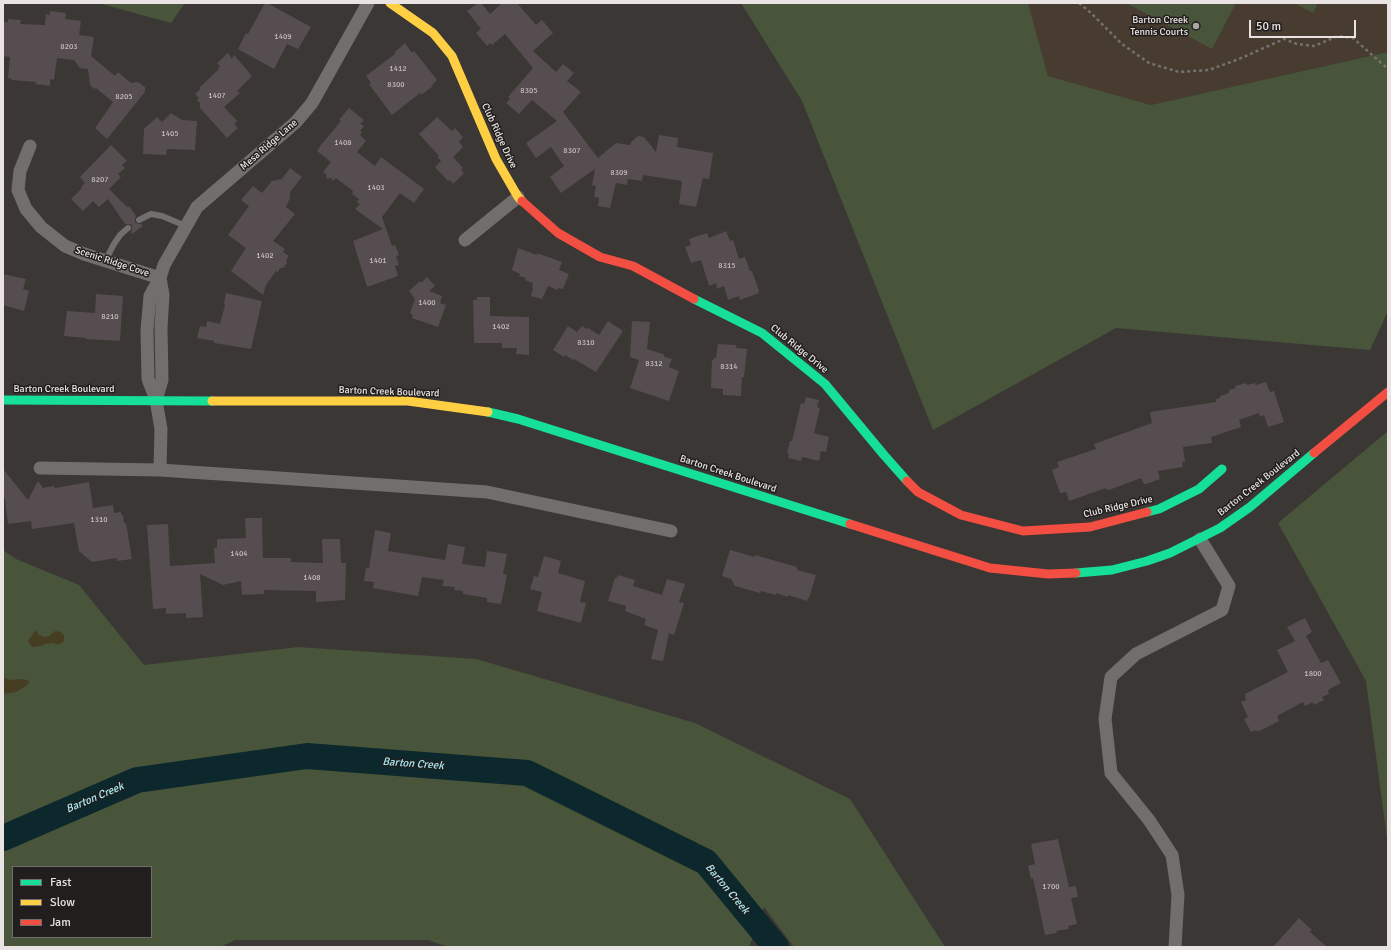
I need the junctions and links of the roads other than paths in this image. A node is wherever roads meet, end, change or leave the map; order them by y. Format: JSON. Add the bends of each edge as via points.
{"nodes":[{"id":1,"x":368,"y":3,"type":"edge"},
{"id":2,"x":390,"y":3,"type":"edge"},
{"id":3,"x":30,"y":146,"type":"dead end"},
{"id":4,"x":518,"y":197,"type":"junction"},
{"id":5,"x":139,"y":220,"type":"dead end"},
{"id":6,"x":186,"y":226,"type":"junction"},
{"id":7,"x":128,"y":228,"type":"dead end"},
{"id":8,"x":464,"y":240,"type":"dead end"},
{"id":9,"x":105,"y":261,"type":"junction"},
{"id":10,"x":160,"y":278,"type":"junction"},
{"id":11,"x":1388,"y":392,"type":"edge"},
{"id":12,"x":3,"y":400,"type":"edge"},
{"id":13,"x":156,"y":400,"type":"junction"},
{"id":14,"x":40,"y":468,"type":"dead end"},
{"id":15,"x":1222,"y":469,"type":"dead end"},
{"id":16,"x":160,"y":470,"type":"junction"},
{"id":17,"x":671,"y":531,"type":"dead end"},
{"id":18,"x":1200,"y":539,"type":"junction"},
{"id":19,"x":1175,"y":947,"type":"edge"}],
"edges":[{"from":1,"to":6,"type":"street","name":"Mesa Ridge Lane","via":[[308,108],[296,122],[197,207]]},
{"from":2,"to":4,"type":"street","name":"Club Ridge Drive","via":[[433,33],[452,56],[496,159]]},
{"from":3,"to":9,"type":"street","name":"Scenic Ridge Cove","via":[[20,171],[18,190],[26,209],[41,227],[65,246]]},
{"from":4,"to":8,"type":"street"},
{"from":4,"to":15,"type":"street","name":"Club Ridge Drive","via":[[558,233],[600,257],[632,266],[762,333],[825,384],[918,492],[961,515],[1023,531],[1090,527],[1159,509],[1199,489]]},
{"from":5,"to":6,"type":"lane","via":[[151,214]]},
{"from":6,"to":10,"type":"street","name":"Mesa Ridge Lane","via":[[164,265]]},
{"from":7,"to":9,"type":"lane","via":[[120,235]]},
{"from":9,"to":10,"type":"street","name":"Scenic Ridge Cove"},
{"from":10,"to":13,"type":"street","name":"Mesa Ridge Lane","via":[[163,296],[162,380]]},
{"from":11,"to":18,"type":"street","name":"Barton Creek Boulevard","via":[[1250,507]]},
{"from":12,"to":13,"type":"street","name":"Barton Creek Boulevard"},
{"from":13,"to":16,"type":"street","name":"Mesa Ridge Lane","via":[[161,429]]},
{"from":13,"to":18,"type":"street","name":"Barton Creek Boulevard","via":[[408,402],[480,410],[518,419],[1003,570],[1048,574],[1112,570],[1159,557]]},
{"from":14,"to":16,"type":"street"},
{"from":16,"to":17,"type":"street","via":[[486,492]]},
{"from":18,"to":19,"type":"street","via":[[1229,586],[1222,610],[1136,654],[1111,676],[1105,719],[1112,773],[1149,820],[1172,855],[1178,895]]}]}
